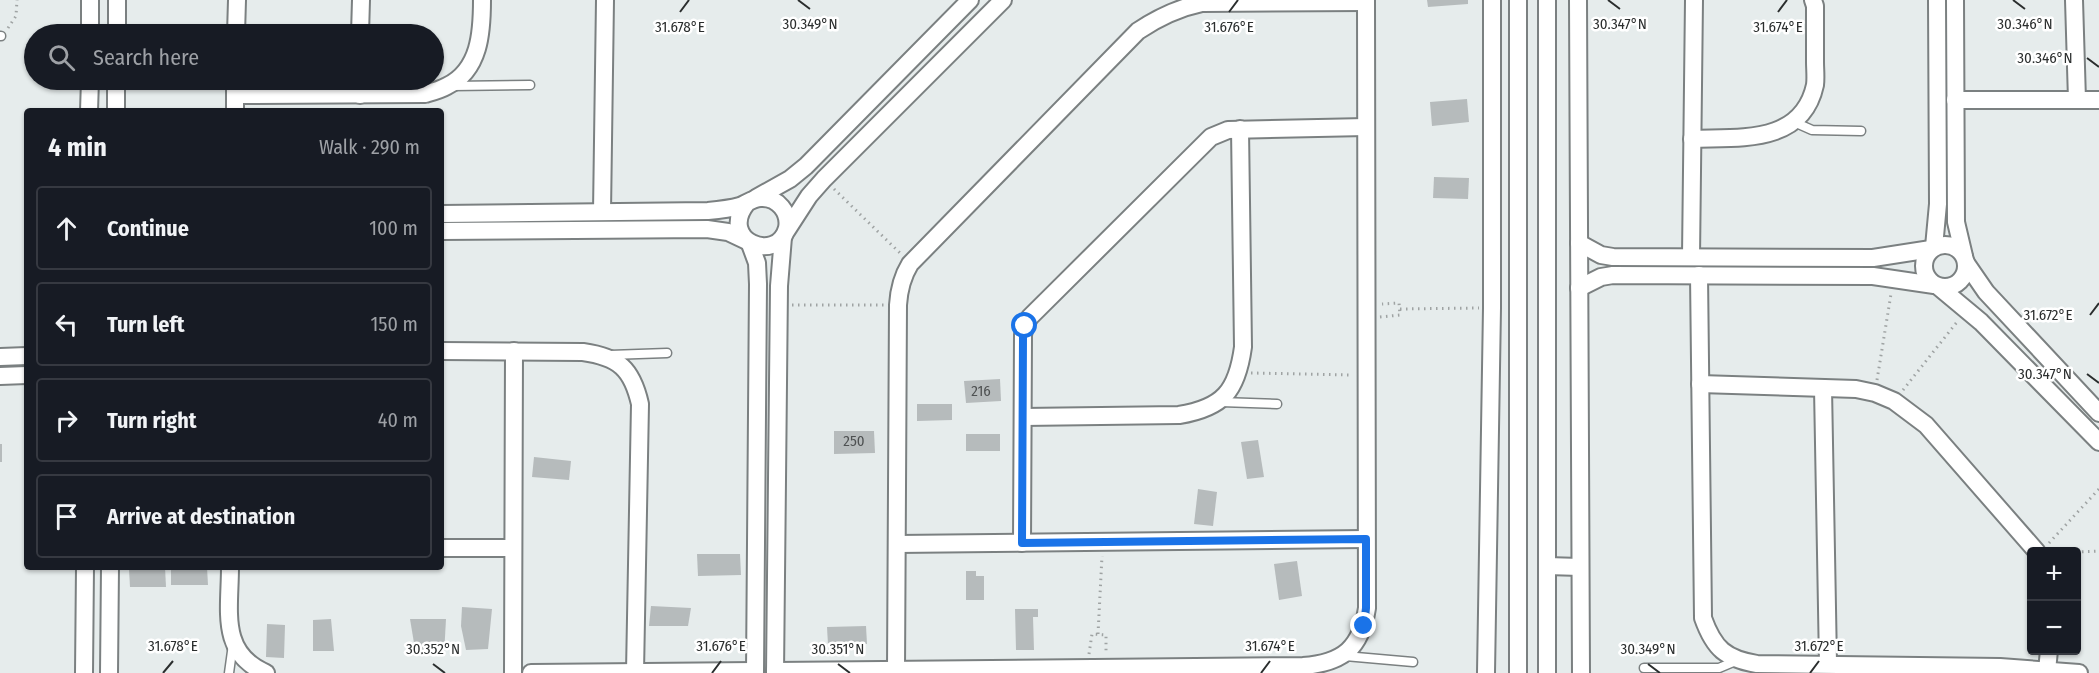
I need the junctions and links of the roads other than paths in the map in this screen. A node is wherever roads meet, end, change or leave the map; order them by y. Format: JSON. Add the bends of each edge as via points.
{"nodes":[{"id":1,"x":90,"y":0,"type":"edge"},
{"id":2,"x":117,"y":0,"type":"edge"},
{"id":3,"x":237,"y":0,"type":"edge"},
{"id":4,"x":361,"y":0,"type":"edge"},
{"id":5,"x":482,"y":0,"type":"edge"},
{"id":6,"x":605,"y":0,"type":"edge"},
{"id":7,"x":970,"y":0,"type":"edge"},
{"id":8,"x":1003,"y":0,"type":"edge"},
{"id":9,"x":1492,"y":0,"type":"edge"},
{"id":10,"x":1518,"y":0,"type":"edge"},
{"id":11,"x":1547,"y":0,"type":"edge"},
{"id":12,"x":1578,"y":0,"type":"edge"},
{"id":13,"x":1694,"y":0,"type":"edge"},
{"id":14,"x":1813,"y":0,"type":"edge"},
{"id":15,"x":1937,"y":0,"type":"edge"},
{"id":16,"x":1955,"y":0,"type":"edge"},
{"id":17,"x":2074,"y":0,"type":"edge"},
{"id":18,"x":1366,"y":1,"type":"edge"},
{"id":19,"x":90,"y":24,"type":"edge"},
{"id":20,"x":117,"y":24,"type":"edge"},
{"id":21,"x":236,"y":24,"type":"edge"},
{"id":22,"x":360,"y":24,"type":"edge"},
{"id":23,"x":530,"y":85,"type":"dead end"},
{"id":24,"x":448,"y":86,"type":"junction"},
{"id":25,"x":444,"y":87,"type":"edge"},
{"id":26,"x":90,"y":90,"type":"edge"},
{"id":27,"x":116,"y":90,"type":"edge"},
{"id":28,"x":313,"y":90,"type":"edge"},
{"id":29,"x":388,"y":90,"type":"edge"},
{"id":30,"x":436,"y":90,"type":"edge"},
{"id":31,"x":235,"y":95,"type":"edge"},
{"id":32,"x":1955,"y":100,"type":"junction"},
{"id":33,"x":2077,"y":100,"type":"junction"},
{"id":34,"x":2099,"y":100,"type":"edge"},
{"id":35,"x":89,"y":108,"type":"edge"},
{"id":36,"x":116,"y":108,"type":"edge"},
{"id":37,"x":1794,"y":122,"type":"junction"},
{"id":38,"x":1366,"y":126,"type":"junction"},
{"id":39,"x":1240,"y":129,"type":"junction"},
{"id":40,"x":1861,"y":131,"type":"dead end"},
{"id":41,"x":1692,"y":138,"type":"junction"},
{"id":42,"x":751,"y":201,"type":"junction"},
{"id":43,"x":1518,"y":203,"type":"junction"},
{"id":44,"x":1492,"y":207,"type":"junction"},
{"id":45,"x":602,"y":212,"type":"junction"},
{"id":46,"x":444,"y":214,"type":"edge"},
{"id":47,"x":444,"y":231,"type":"edge"},
{"id":48,"x":785,"y":234,"type":"junction"},
{"id":49,"x":749,"y":242,"type":"junction"},
{"id":50,"x":1579,"y":243,"type":"junction"},
{"id":51,"x":1933,"y":248,"type":"junction"},
{"id":52,"x":1691,"y":257,"type":"junction"},
{"id":53,"x":1965,"y":260,"type":"junction"},
{"id":54,"x":1699,"y":275,"type":"junction"},
{"id":55,"x":1937,"y":286,"type":"junction"},
{"id":56,"x":1579,"y":288,"type":"junction"},
{"id":57,"x":1518,"y":312,"type":"junction"},
{"id":58,"x":1547,"y":312,"type":"junction"},
{"id":59,"x":444,"y":351,"type":"edge"},
{"id":60,"x":514,"y":351,"type":"junction"},
{"id":61,"x":667,"y":353,"type":"dead end"},
{"id":62,"x":604,"y":355,"type":"junction"},
{"id":63,"x":24,"y":356,"type":"edge"},
{"id":64,"x":0,"y":357,"type":"edge"},
{"id":65,"x":24,"y":375,"type":"edge"},
{"id":66,"x":0,"y":376,"type":"edge"},
{"id":67,"x":1700,"y":384,"type":"junction"},
{"id":68,"x":1823,"y":388,"type":"junction"},
{"id":69,"x":1218,"y":402,"type":"junction"},
{"id":70,"x":1277,"y":404,"type":"dead end"},
{"id":71,"x":2099,"y":413,"type":"edge"},
{"id":72,"x":1023,"y":417,"type":"junction"},
{"id":73,"x":2099,"y":442,"type":"edge"},
{"id":74,"x":1366,"y":539,"type":"junction"},
{"id":75,"x":1022,"y":543,"type":"junction"},
{"id":76,"x":897,"y":544,"type":"junction"},
{"id":77,"x":2042,"y":547,"type":"edge"},
{"id":78,"x":444,"y":548,"type":"edge"},
{"id":79,"x":513,"y":548,"type":"junction"},
{"id":80,"x":1547,"y":566,"type":"junction"},
{"id":81,"x":1580,"y":567,"type":"junction"},
{"id":82,"x":85,"y":570,"type":"edge"},
{"id":83,"x":110,"y":570,"type":"edge"},
{"id":84,"x":230,"y":570,"type":"edge"},
{"id":85,"x":233,"y":644,"type":"junction"},
{"id":86,"x":2049,"y":655,"type":"edge"},
{"id":87,"x":1343,"y":656,"type":"junction"},
{"id":88,"x":1738,"y":660,"type":"junction"},
{"id":89,"x":1413,"y":662,"type":"dead end"},
{"id":90,"x":1828,"y":663,"type":"junction"},
{"id":91,"x":1644,"y":668,"type":"dead end"},
{"id":92,"x":896,"y":670,"type":"junction"},
{"id":93,"x":2048,"y":671,"type":"junction"},
{"id":94,"x":635,"y":672,"type":"edge"},
{"id":95,"x":755,"y":672,"type":"edge"},
{"id":96,"x":775,"y":672,"type":"edge"},
{"id":97,"x":84,"y":673,"type":"edge"},
{"id":98,"x":109,"y":673,"type":"edge"},
{"id":99,"x":229,"y":673,"type":"edge"},
{"id":100,"x":266,"y":673,"type":"edge"},
{"id":101,"x":513,"y":673,"type":"edge"},
{"id":102,"x":531,"y":673,"type":"edge"},
{"id":103,"x":1486,"y":673,"type":"edge"},
{"id":104,"x":1518,"y":673,"type":"edge"},
{"id":105,"x":1547,"y":673,"type":"edge"},
{"id":106,"x":1581,"y":673,"type":"edge"},
{"id":107,"x":2079,"y":673,"type":"edge"}],
"edges":[{"from":1,"to":19,"type":"street"},
{"from":2,"to":20,"type":"street"},
{"from":3,"to":21,"type":"street"},
{"from":4,"to":22,"type":"street"},
{"from":5,"to":24,"type":"street","via":[[479,48],[467,70]]},
{"from":6,"to":45,"type":"street"},
{"from":7,"to":42,"type":"street","via":[[806,166]]},
{"from":8,"to":48,"type":"street","via":[[824,179]]},
{"from":9,"to":44,"type":"street"},
{"from":10,"to":43,"type":"street"},
{"from":11,"to":58,"type":"street"},
{"from":12,"to":50,"type":"street"},
{"from":13,"to":41,"type":"street"},
{"from":14,"to":37,"type":"street","via":[[1815,84],[1808,105]]},
{"from":15,"to":51,"type":"street","via":[[1938,204]]},
{"from":16,"to":32,"type":"street"},
{"from":17,"to":33,"type":"street"},
{"from":18,"to":38,"type":"street"},
{"from":18,"to":76,"type":"street","via":[[1202,3],[1176,9],[1152,22],[1138,31],[910,264],[903,276],[898,305]]},
{"from":23,"to":24,"type":"lane"},
{"from":24,"to":25,"type":"street"},
{"from":26,"to":35,"type":"street"},
{"from":27,"to":36,"type":"street"},
{"from":28,"to":31,"type":"street"},
{"from":29,"to":30,"type":"street","via":[[425,94]]},
{"from":32,"to":33,"type":"street"},
{"from":32,"to":53,"type":"street","via":[[1956,222]]},
{"from":33,"to":34,"type":"street"},
{"from":37,"to":40,"type":"lane","via":[[1812,130]]},
{"from":37,"to":41,"type":"street","via":[[1776,133],[1754,137]]},
{"from":38,"to":39,"type":"street"},
{"from":38,"to":74,"type":"street"},
{"from":39,"to":69,"type":"street","via":[[1243,348],[1239,373]]},
{"from":39,"to":72,"type":"street","via":[[1219,132],[1204,143],[1027,321],[1023,335]]},
{"from":41,"to":52,"type":"street"},
{"from":42,"to":45,"type":"street","via":[[708,211]]},
{"from":42,"to":48,"type":"street","via":[[764,198],[780,205],[788,221]]},
{"from":42,"to":49,"type":"street","via":[[738,218],[741,235]]},
{"from":43,"to":44,"type":"street"},
{"from":43,"to":57,"type":"street"},
{"from":44,"to":103,"type":"street"},
{"from":45,"to":46,"type":"street"},
{"from":47,"to":49,"type":"street","via":[[707,229],[728,232]]},
{"from":48,"to":49,"type":"street","via":[[778,242],[764,247]]},
{"from":48,"to":96,"type":"street","via":[[778,305]]},
{"from":49,"to":95,"type":"street","via":[[757,263],[758,284]]},
{"from":50,"to":52,"type":"street","via":[[1595,253],[1613,257]]},
{"from":50,"to":56,"type":"street"},
{"from":51,"to":52,"type":"street","via":[[1873,258]]},
{"from":51,"to":53,"type":"street","via":[[1954,247]]},
{"from":51,"to":55,"type":"street","via":[[1923,264],[1928,280]]},
{"from":53,"to":55,"type":"street","via":[[1966,270],[1959,282],[1946,288]]},
{"from":53,"to":71,"type":"street","via":[[1986,292]]},
{"from":54,"to":55,"type":"street","via":[[1894,278]]},
{"from":54,"to":56,"type":"street","via":[[1614,275]]},
{"from":54,"to":67,"type":"street"},
{"from":55,"to":73,"type":"street","via":[[1968,309]]},
{"from":56,"to":81,"type":"street"},
{"from":57,"to":58,"type":"street"},
{"from":57,"to":104,"type":"street"},
{"from":58,"to":80,"type":"street"},
{"from":59,"to":60,"type":"street"},
{"from":60,"to":62,"type":"street"},
{"from":60,"to":79,"type":"street"},
{"from":61,"to":62,"type":"lane"},
{"from":62,"to":94,"type":"street","via":[[622,366],[635,383],[640,404]]},
{"from":63,"to":64,"type":"street"},
{"from":65,"to":66,"type":"street"},
{"from":67,"to":68,"type":"street"},
{"from":67,"to":88,"type":"street","via":[[1703,618],[1709,636],[1721,651]]},
{"from":68,"to":77,"type":"street","via":[[1875,393],[1911,412]]},
{"from":68,"to":90,"type":"street"},
{"from":69,"to":70,"type":"lane"},
{"from":69,"to":72,"type":"street","via":[[1199,412],[1179,415]]},
{"from":72,"to":75,"type":"street"},
{"from":74,"to":75,"type":"street"},
{"from":74,"to":87,"type":"street","via":[[1364,626],[1356,643]]},
{"from":75,"to":76,"type":"street"},
{"from":76,"to":92,"type":"street"},
{"from":78,"to":79,"type":"street"},
{"from":79,"to":101,"type":"street"},
{"from":80,"to":81,"type":"street"},
{"from":80,"to":105,"type":"street"},
{"from":81,"to":106,"type":"street"},
{"from":82,"to":97,"type":"street"},
{"from":83,"to":98,"type":"street"},
{"from":84,"to":85,"type":"street"},
{"from":85,"to":99,"type":"lane"},
{"from":85,"to":100,"type":"street","via":[[253,668]]},
{"from":86,"to":93,"type":"street"},
{"from":87,"to":89,"type":"lane"},
{"from":87,"to":92,"type":"street","via":[[1324,664],[1303,666]]},
{"from":88,"to":90,"type":"street"},
{"from":88,"to":91,"type":"lane","via":[[1719,668]]},
{"from":90,"to":93,"type":"street"},
{"from":92,"to":96,"type":"street"},
{"from":93,"to":107,"type":"street"},
{"from":94,"to":95,"type":"street"},
{"from":94,"to":102,"type":"street"}]}
